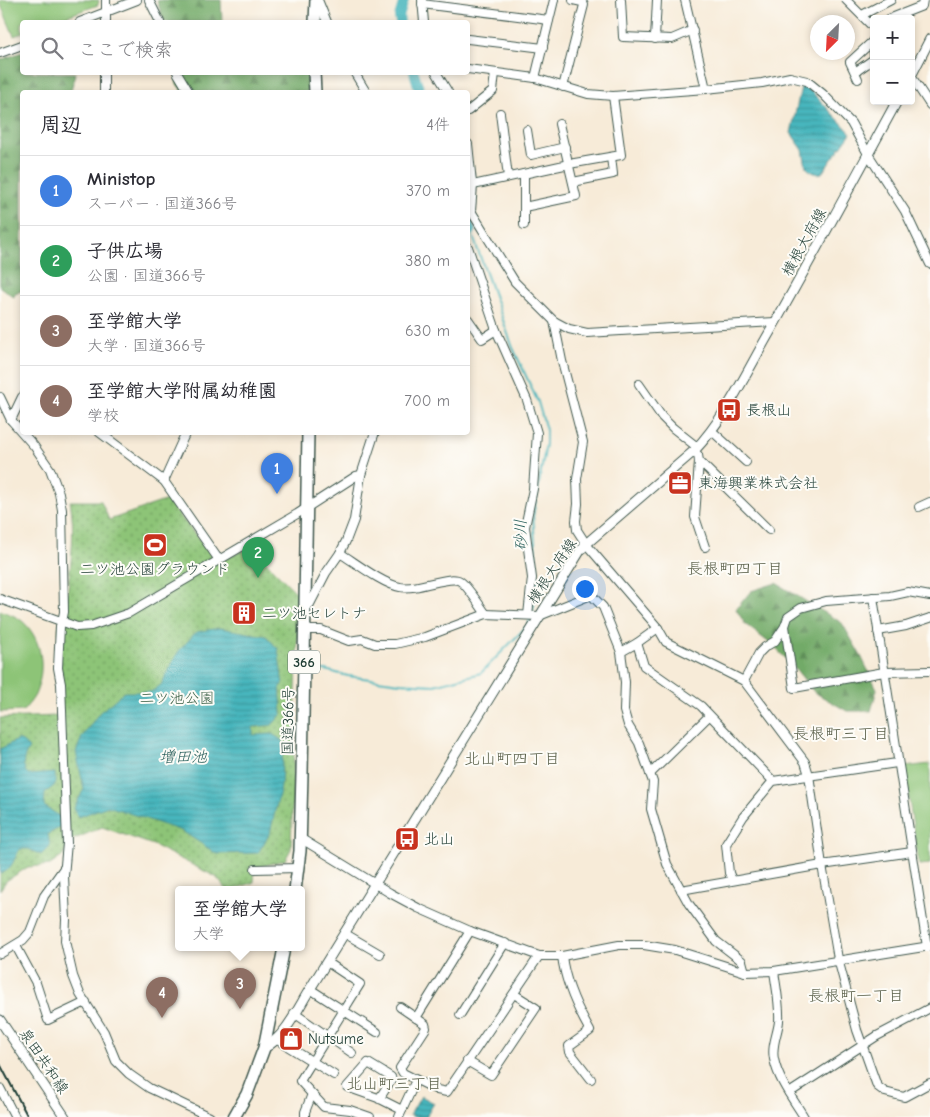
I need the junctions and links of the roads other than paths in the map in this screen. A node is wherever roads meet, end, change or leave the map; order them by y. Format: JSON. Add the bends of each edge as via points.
{"nodes":[{"id":1,"x":106,"y":0,"type":"edge"},
{"id":2,"x":138,"y":0,"type":"edge"},
{"id":3,"x":149,"y":0,"type":"edge"},
{"id":4,"x":317,"y":0,"type":"edge"},
{"id":5,"x":554,"y":0,"type":"edge"},
{"id":6,"x":572,"y":0,"type":"edge"},
{"id":7,"x":622,"y":0,"type":"edge"},
{"id":8,"x":657,"y":0,"type":"edge"},
{"id":9,"x":685,"y":0,"type":"edge"},
{"id":10,"x":846,"y":0,"type":"edge"},
{"id":11,"x":890,"y":0,"type":"edge"},
{"id":12,"x":923,"y":0,"type":"edge"},
{"id":13,"x":422,"y":2,"type":"edge"},
{"id":14,"x":106,"y":12,"type":"junction"},
{"id":15,"x":862,"y":15,"type":"junction"},
{"id":16,"x":899,"y":15,"type":"edge"},
{"id":17,"x":85,"y":20,"type":"edge"},
{"id":18,"x":106,"y":20,"type":"edge"},
{"id":19,"x":159,"y":20,"type":"edge"},
{"id":20,"x":315,"y":20,"type":"edge"},
{"id":21,"x":326,"y":20,"type":"edge"},
{"id":22,"x":424,"y":20,"type":"edge"},
{"id":23,"x":549,"y":20,"type":"junction"},
{"id":24,"x":870,"y":24,"type":"edge"},
{"id":25,"x":693,"y":30,"type":"junction"},
{"id":26,"x":470,"y":39,"type":"edge"},
{"id":27,"x":655,"y":39,"type":"junction"},
{"id":28,"x":930,"y":39,"type":"edge"},
{"id":29,"x":870,"y":43,"type":"edge"},
{"id":30,"x":20,"y":46,"type":"edge"},
{"id":31,"x":543,"y":48,"type":"junction"},
{"id":32,"x":0,"y":53,"type":"edge"},
{"id":33,"x":872,"y":60,"type":"edge"},
{"id":34,"x":915,"y":68,"type":"edge"},
{"id":35,"x":470,"y":69,"type":"edge"},
{"id":36,"x":495,"y":73,"type":"junction"},
{"id":37,"x":104,"y":75,"type":"edge"},
{"id":38,"x":179,"y":75,"type":"edge"},
{"id":39,"x":314,"y":75,"type":"edge"},
{"id":40,"x":356,"y":75,"type":"edge"},
{"id":41,"x":438,"y":75,"type":"edge"},
{"id":42,"x":536,"y":78,"type":"junction"},
{"id":43,"x":915,"y":82,"type":"edge"},
{"id":44,"x":563,"y":87,"type":"junction"},
{"id":45,"x":706,"y":89,"type":"junction"},
{"id":46,"x":104,"y":90,"type":"edge"},
{"id":47,"x":187,"y":90,"type":"edge"},
{"id":48,"x":315,"y":90,"type":"edge"},
{"id":49,"x":365,"y":90,"type":"edge"},
{"id":50,"x":447,"y":90,"type":"edge"},
{"id":51,"x":613,"y":96,"type":"junction"},
{"id":52,"x":895,"y":105,"type":"edge"},
{"id":53,"x":930,"y":105,"type":"edge"},
{"id":54,"x":470,"y":109,"type":"edge"},
{"id":55,"x":500,"y":113,"type":"dead end"},
{"id":56,"x":559,"y":124,"type":"dead end"},
{"id":57,"x":527,"y":130,"type":"dead end"},
{"id":58,"x":565,"y":147,"type":"junction"},
{"id":59,"x":868,"y":154,"type":"junction"},
{"id":60,"x":611,"y":157,"type":"junction"},
{"id":61,"x":470,"y":164,"type":"edge"},
{"id":62,"x":569,"y":164,"type":"junction"},
{"id":63,"x":524,"y":174,"type":"junction"},
{"id":64,"x":508,"y":177,"type":"junction"},
{"id":65,"x":573,"y":182,"type":"junction"},
{"id":66,"x":473,"y":185,"type":"junction"},
{"id":67,"x":524,"y":207,"type":"junction"},
{"id":68,"x":470,"y":211,"type":"edge"},
{"id":69,"x":524,"y":225,"type":"dead end"},
{"id":70,"x":470,"y":253,"type":"edge"},
{"id":71,"x":930,"y":264,"type":"edge"},
{"id":72,"x":554,"y":321,"type":"junction"},
{"id":73,"x":470,"y":322,"type":"edge"},
{"id":74,"x":775,"y":322,"type":"junction"},
{"id":75,"x":496,"y":330,"type":"junction"},
{"id":76,"x":640,"y":384,"type":"dead end"},
{"id":77,"x":0,"y":397,"type":"edge"},
{"id":78,"x":20,"y":401,"type":"edge"},
{"id":79,"x":11,"y":420,"type":"junction"},
{"id":80,"x":20,"y":430,"type":"edge"},
{"id":81,"x":712,"y":430,"type":"junction"},
{"id":82,"x":24,"y":435,"type":"edge"},
{"id":83,"x":103,"y":435,"type":"edge"},
{"id":84,"x":185,"y":435,"type":"edge"},
{"id":85,"x":308,"y":435,"type":"edge"},
{"id":86,"x":374,"y":435,"type":"edge"},
{"id":87,"x":696,"y":449,"type":"junction"},
{"id":88,"x":699,"y":461,"type":"junction"},
{"id":89,"x":746,"y":462,"type":"dead end"},
{"id":90,"x":361,"y":475,"type":"junction"},
{"id":91,"x":164,"y":482,"type":"junction"},
{"id":92,"x":930,"y":502,"type":"edge"},
{"id":93,"x":307,"y":507,"type":"junction"},
{"id":94,"x":920,"y":507,"type":"dead end"},
{"id":95,"x":769,"y":530,"type":"dead end"},
{"id":96,"x":586,"y":544,"type":"junction"},
{"id":97,"x":706,"y":547,"type":"dead end"},
{"id":98,"x":340,"y":553,"type":"junction"},
{"id":99,"x":219,"y":560,"type":"junction"},
{"id":100,"x":930,"y":596,"type":"edge"},
{"id":101,"x":873,"y":598,"type":"junction"},
{"id":102,"x":0,"y":599,"type":"edge"},
{"id":103,"x":305,"y":608,"type":"junction"},
{"id":104,"x":486,"y":614,"type":"junction"},
{"id":105,"x":528,"y":615,"type":"junction"},
{"id":106,"x":539,"y":616,"type":"junction"},
{"id":107,"x":930,"y":618,"type":"edge"},
{"id":108,"x":62,"y":622,"type":"junction"},
{"id":109,"x":785,"y":626,"type":"junction"},
{"id":110,"x":305,"y":627,"type":"junction"},
{"id":111,"x":658,"y":628,"type":"junction"},
{"id":112,"x":878,"y":631,"type":"junction"},
{"id":113,"x":637,"y":643,"type":"junction"},
{"id":114,"x":621,"y":652,"type":"junction"},
{"id":115,"x":930,"y":671,"type":"edge"},
{"id":116,"x":884,"y":672,"type":"junction"},
{"id":117,"x":744,"y":681,"type":"junction"},
{"id":118,"x":709,"y":716,"type":"junction"},
{"id":119,"x":897,"y":762,"type":"junction"},
{"id":120,"x":650,"y":774,"type":"junction"},
{"id":121,"x":809,"y":775,"type":"junction"},
{"id":122,"x":773,"y":781,"type":"junction"},
{"id":123,"x":300,"y":838,"type":"junction"},
{"id":124,"x":912,"y":852,"type":"junction"},
{"id":125,"x":822,"y":864,"type":"junction"},
{"id":126,"x":66,"y":866,"type":"junction"},
{"id":127,"x":298,"y":868,"type":"junction"},
{"id":128,"x":255,"y":869,"type":"dead end"},
{"id":129,"x":732,"y":880,"type":"junction"},
{"id":130,"x":374,"y":884,"type":"junction"},
{"id":131,"x":296,"y":886,"type":"edge"},
{"id":132,"x":681,"y":890,"type":"junction"},
{"id":133,"x":470,"y":931,"type":"junction"},
{"id":134,"x":344,"y":933,"type":"junction"},
{"id":135,"x":505,"y":943,"type":"junction"},
{"id":136,"x":16,"y":946,"type":"junction"},
{"id":137,"x":928,"y":946,"type":"edge"},
{"id":138,"x":283,"y":951,"type":"edge"},
{"id":139,"x":0,"y":954,"type":"edge"},
{"id":140,"x":380,"y":954,"type":"dead end"},
{"id":141,"x":539,"y":956,"type":"junction"},
{"id":142,"x":562,"y":956,"type":"junction"},
{"id":143,"x":838,"y":959,"type":"junction"},
{"id":144,"x":327,"y":962,"type":"junction"},
{"id":145,"x":774,"y":970,"type":"junction"},
{"id":146,"x":745,"y":972,"type":"junction"},
{"id":147,"x":310,"y":989,"type":"junction"},
{"id":148,"x":514,"y":994,"type":"junction"},
{"id":149,"x":86,"y":1002,"type":"junction"},
{"id":150,"x":400,"y":1007,"type":"dead end"},
{"id":151,"x":930,"y":1008,"type":"edge"},
{"id":152,"x":344,"y":1011,"type":"junction"},
{"id":153,"x":294,"y":1013,"type":"junction"},
{"id":154,"x":460,"y":1015,"type":"dead end"},
{"id":155,"x":416,"y":1018,"type":"junction"},
{"id":156,"x":0,"y":1020,"type":"edge"},
{"id":157,"x":377,"y":1032,"type":"dead end"},
{"id":158,"x":328,"y":1037,"type":"junction"},
{"id":159,"x":276,"y":1039,"type":"junction"},
{"id":160,"x":862,"y":1046,"type":"junction"},
{"id":161,"x":264,"y":1048,"type":"junction"},
{"id":162,"x":352,"y":1053,"type":"dead end"},
{"id":163,"x":314,"y":1061,"type":"junction"},
{"id":164,"x":467,"y":1061,"type":"junction"},
{"id":165,"x":334,"y":1075,"type":"dead end"},
{"id":166,"x":591,"y":1079,"type":"dead end"},
{"id":167,"x":416,"y":1080,"type":"junction"},
{"id":168,"x":930,"y":1083,"type":"edge"},
{"id":169,"x":0,"y":1088,"type":"edge"},
{"id":170,"x":789,"y":1093,"type":"junction"},
{"id":171,"x":312,"y":1094,"type":"junction"},
{"id":172,"x":379,"y":1099,"type":"junction"},
{"id":173,"x":400,"y":1113,"type":"edge"},
{"id":174,"x":206,"y":1116,"type":"edge"},
{"id":175,"x":15,"y":1117,"type":"edge"},
{"id":176,"x":65,"y":1117,"type":"edge"},
{"id":177,"x":234,"y":1117,"type":"edge"},
{"id":178,"x":305,"y":1117,"type":"edge"},
{"id":179,"x":370,"y":1117,"type":"edge"},
{"id":180,"x":804,"y":1117,"type":"edge"}],
"edges":[{"from":1,"to":14,"type":"street"},
{"from":2,"to":14,"type":"street"},
{"from":3,"to":19,"type":"street"},
{"from":4,"to":20,"type":"highway"},
{"from":4,"to":21,"type":"street"},
{"from":5,"to":23,"type":"street"},
{"from":6,"to":44,"type":"street","via":[[584,5]]},
{"from":7,"to":27,"type":"street","via":[[623,38]]},
{"from":8,"to":27,"type":"street"},
{"from":9,"to":25,"type":"street"},
{"from":10,"to":15,"type":"street"},
{"from":11,"to":15,"type":"street"},
{"from":12,"to":16,"type":"street","via":[[922,6]]},
{"from":13,"to":22,"type":"street"},
{"from":13,"to":23,"type":"street"},
{"from":14,"to":17,"type":"street"},
{"from":14,"to":18,"type":"street"},
{"from":15,"to":24,"type":"street"},
{"from":23,"to":31,"type":"street"},
{"from":25,"to":27,"type":"street","via":[[672,39]]},
{"from":25,"to":45,"type":"street"},
{"from":26,"to":31,"type":"street"},
{"from":28,"to":34,"type":"main road"},
{"from":29,"to":33,"type":"street","via":[[850,62],[856,76]]},
{"from":30,"to":32,"type":"street"},
{"from":31,"to":42,"type":"street"},
{"from":35,"to":36,"type":"street"},
{"from":36,"to":42,"type":"street"},
{"from":36,"to":54,"type":"street","via":[[493,90]]},
{"from":37,"to":46,"type":"street"},
{"from":38,"to":47,"type":"street"},
{"from":39,"to":48,"type":"highway"},
{"from":40,"to":49,"type":"street"},
{"from":41,"to":50,"type":"street"},
{"from":42,"to":44,"type":"street"},
{"from":43,"to":53,"type":"street"},
{"from":44,"to":51,"type":"street"},
{"from":45,"to":51,"type":"street"},
{"from":45,"to":59,"type":"street","via":[[790,77],[807,81],[851,123]]},
{"from":51,"to":60,"type":"street","via":[[621,155]]},
{"from":52,"to":59,"type":"main road","name":"横根大府線"},
{"from":55,"to":64,"type":"street"},
{"from":56,"to":58,"type":"street"},
{"from":57,"to":58,"type":"street","via":[[531,155]]},
{"from":58,"to":62,"type":"street"},
{"from":59,"to":71,"type":"street","via":[[905,211]]},
{"from":59,"to":74,"type":"main road","name":"横根大府線"},
{"from":60,"to":62,"type":"street"},
{"from":60,"to":65,"type":"street","via":[[613,174]]},
{"from":61,"to":66,"type":"street"},
{"from":62,"to":63,"type":"street"},
{"from":62,"to":65,"type":"street"},
{"from":63,"to":64,"type":"street"},
{"from":63,"to":67,"type":"street"},
{"from":64,"to":66,"type":"street"},
{"from":65,"to":67,"type":"street","via":[[576,196]]},
{"from":66,"to":68,"type":"street"},
{"from":67,"to":69,"type":"street"},
{"from":68,"to":72,"type":"street","via":[[515,282]]},
{"from":70,"to":75,"type":"street"},
{"from":72,"to":74,"type":"street","via":[[588,333]]},
{"from":72,"to":96,"type":"street","via":[[584,442],[577,479],[576,521],[577,530]]},
{"from":73,"to":75,"type":"street","via":[[482,338]]},
{"from":74,"to":81,"type":"main road","name":"横根大府線"},
{"from":75,"to":105,"type":"street","via":[[527,400],[537,433],[533,489],[526,526],[532,578]]},
{"from":76,"to":87,"type":"street","via":[[662,417]]},
{"from":77,"to":79,"type":"street"},
{"from":78,"to":79,"type":"street"},
{"from":79,"to":80,"type":"street"},
{"from":81,"to":87,"type":"main road","name":"横根大府線"},
{"from":81,"to":89,"type":"street"},
{"from":82,"to":108,"type":"street","via":[[50,469],[59,493],[63,536]]},
{"from":83,"to":91,"type":"street"},
{"from":84,"to":91,"type":"street"},
{"from":85,"to":93,"type":"highway","name":"国道366号","number":"366"},
{"from":86,"to":90,"type":"street"},
{"from":87,"to":88,"type":"street"},
{"from":87,"to":96,"type":"main road","name":"横根大府線"},
{"from":88,"to":95,"type":"street"},
{"from":88,"to":97,"type":"street","via":[[695,517]]},
{"from":90,"to":93,"type":"street"},
{"from":90,"to":98,"type":"street","via":[[354,520]]},
{"from":91,"to":99,"type":"street"},
{"from":92,"to":94,"type":"street"},
{"from":93,"to":99,"type":"street"},
{"from":93,"to":103,"type":"highway","name":"国道366号","number":"366"},
{"from":96,"to":106,"type":"main road","name":"横根大府線"},
{"from":96,"to":111,"type":"street"},
{"from":98,"to":103,"type":"street"},
{"from":98,"to":104,"type":"street","via":[[398,587],[430,585],[449,578],[460,581]]},
{"from":99,"to":108,"type":"street","via":[[129,613],[91,626],[77,627]]},
{"from":100,"to":101,"type":"street","via":[[908,592]]},
{"from":101,"to":109,"type":"street","via":[[826,601],[801,608],[788,617]]},
{"from":101,"to":112,"type":"street"},
{"from":102,"to":108,"type":"street"},
{"from":103,"to":110,"type":"highway","name":"国道366号","number":"366"},
{"from":104,"to":105,"type":"street"},
{"from":104,"to":110,"type":"street","via":[[425,637],[395,644],[376,644],[362,639],[349,641]]},
{"from":105,"to":106,"type":"street"},
{"from":106,"to":114,"type":"street","via":[[591,595],[603,607]]},
{"from":106,"to":130,"type":"main road","name":"横根大府線"},
{"from":107,"to":112,"type":"street"},
{"from":108,"to":126,"type":"street","via":[[58,668],[66,800]]},
{"from":109,"to":116,"type":"street","via":[[794,688]]},
{"from":109,"to":117,"type":"street","via":[[775,641],[759,653]]},
{"from":110,"to":123,"type":"highway","name":"国道366号","number":"366"},
{"from":111,"to":113,"type":"street"},
{"from":111,"to":117,"type":"street","via":[[666,642]]},
{"from":112,"to":116,"type":"street"},
{"from":113,"to":114,"type":"street"},
{"from":113,"to":118,"type":"street","via":[[644,666],[701,706]]},
{"from":114,"to":120,"type":"street","via":[[624,711]]},
{"from":115,"to":116,"type":"street"},
{"from":116,"to":119,"type":"street"},
{"from":117,"to":121,"type":"street","via":[[806,762]]},
{"from":118,"to":120,"type":"street"},
{"from":118,"to":122,"type":"street"},
{"from":119,"to":121,"type":"street"},
{"from":119,"to":124,"type":"street"},
{"from":120,"to":132,"type":"street","via":[[653,782],[651,809],[667,864]]},
{"from":121,"to":122,"type":"street"},
{"from":121,"to":125,"type":"street"},
{"from":122,"to":129,"type":"street","via":[[726,844]]},
{"from":123,"to":127,"type":"highway","name":"国道366号","number":"366"},
{"from":123,"to":130,"type":"street"},
{"from":124,"to":125,"type":"street"},
{"from":124,"to":137,"type":"street"},
{"from":125,"to":129,"type":"street"},
{"from":125,"to":143,"type":"street"},
{"from":126,"to":136,"type":"street","via":[[44,896],[30,932]]},
{"from":126,"to":149,"type":"street","via":[[65,941],[73,976]]},
{"from":127,"to":128,"type":"street"},
{"from":127,"to":131,"type":"highway","name":"国道366号","number":"366"},
{"from":129,"to":132,"type":"street"},
{"from":130,"to":133,"type":"street"},
{"from":130,"to":134,"type":"main road","name":"横根大府線"},
{"from":132,"to":146,"type":"street","via":[[716,940],[742,961]]},
{"from":133,"to":135,"type":"street"},
{"from":133,"to":155,"type":"street"},
{"from":134,"to":140,"type":"street"},
{"from":134,"to":144,"type":"main road","name":"横根大府線"},
{"from":135,"to":141,"type":"street"},
{"from":135,"to":154,"type":"street"},
{"from":136,"to":139,"type":"street"},
{"from":136,"to":149,"type":"street","via":[[36,983],[48,1020]]},
{"from":137,"to":143,"type":"street"},
{"from":138,"to":161,"type":"highway"},
{"from":141,"to":142,"type":"street"},
{"from":141,"to":148,"type":"street"},
{"from":142,"to":146,"type":"street","via":[[611,946],[655,946]]},
{"from":142,"to":166,"type":"street","via":[[565,976],[590,1031],[569,1046],[570,1052]]},
{"from":143,"to":145,"type":"street"},
{"from":143,"to":160,"type":"street"},
{"from":144,"to":147,"type":"main road","name":"横根大府線"},
{"from":144,"to":152,"type":"street","via":[[360,984]]},
{"from":145,"to":146,"type":"street"},
{"from":145,"to":170,"type":"street","via":[[779,1022],[773,1058]]},
{"from":147,"to":152,"type":"street"},
{"from":147,"to":153,"type":"main road","name":"横根大府線"},
{"from":148,"to":164,"type":"street"},
{"from":148,"to":164,"type":"street","via":[[536,1008],[491,1075]]},
{"from":149,"to":174,"type":"street","via":[[104,1032],[116,1062],[149,1088]]},
{"from":150,"to":155,"type":"street"},
{"from":151,"to":160,"type":"street"},
{"from":152,"to":157,"type":"street"},
{"from":152,"to":158,"type":"street"},
{"from":153,"to":158,"type":"street"},
{"from":153,"to":159,"type":"main road","name":"横根大府線"},
{"from":155,"to":167,"type":"street","via":[[426,1024],[426,1028],[400,1068]]},
{"from":156,"to":176,"type":"main road","name":"泉田共和線"},
{"from":158,"to":162,"type":"street"},
{"from":158,"to":163,"type":"street"},
{"from":159,"to":161,"type":"main road","name":"横根大府線"},
{"from":159,"to":163,"type":"street"},
{"from":160,"to":168,"type":"street","via":[[873,1077],[885,1092],[904,1097]]},
{"from":160,"to":170,"type":"street"},
{"from":161,"to":177,"type":"highway"},
{"from":163,"to":165,"type":"street"},
{"from":163,"to":171,"type":"street","via":[[300,1081]]},
{"from":164,"to":167,"type":"street","via":[[447,1092]]},
{"from":167,"to":173,"type":"street"},
{"from":169,"to":175,"type":"street"},
{"from":170,"to":180,"type":"street"},
{"from":171,"to":178,"type":"street"},
{"from":171,"to":179,"type":"street","via":[[324,1107],[350,1110]]},
{"from":172,"to":172,"type":"street","via":[[347,1087],[368,1063],[392,1079]]},
{"from":172,"to":173,"type":"street"}]}
